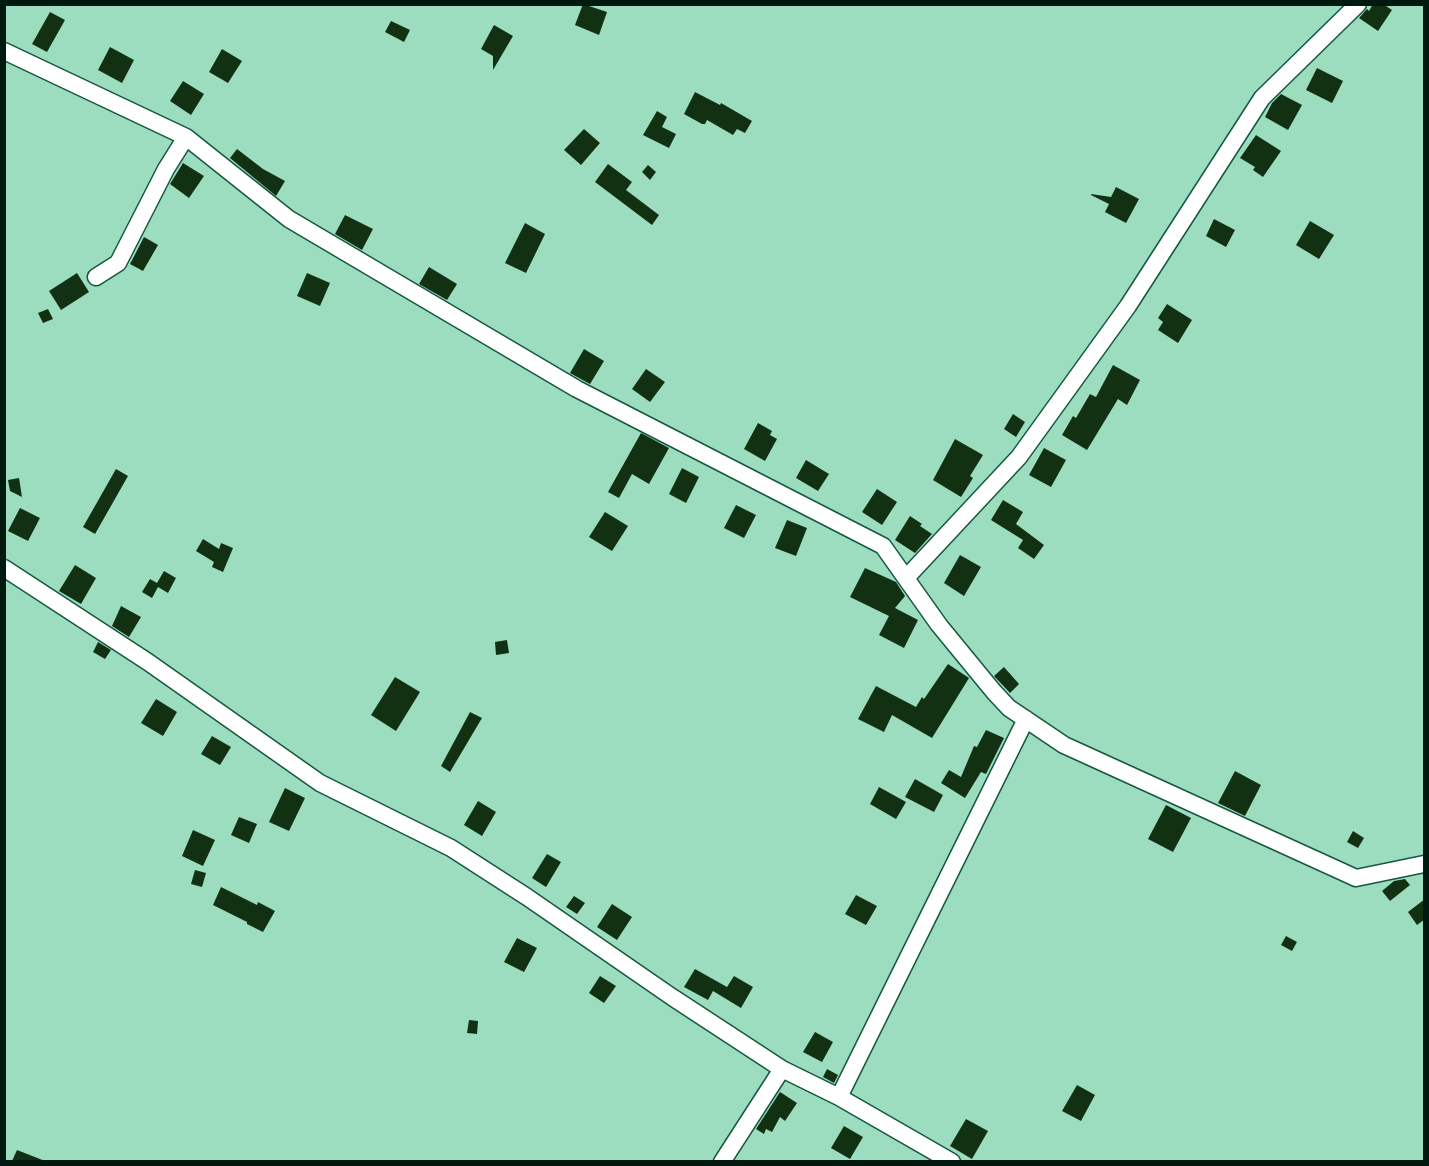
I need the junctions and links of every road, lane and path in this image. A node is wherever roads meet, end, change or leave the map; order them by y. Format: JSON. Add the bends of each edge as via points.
{"nodes":[{"id":1,"x":1358,"y":4,"type":"edge"},
{"id":2,"x":4,"y":51,"type":"edge"},
{"id":3,"x":186,"y":137,"type":"junction"},
{"id":4,"x":96,"y":277,"type":"dead end"},
{"id":5,"x":4,"y":568,"type":"edge"},
{"id":6,"x":906,"y":578,"type":"junction"},
{"id":7,"x":1026,"y":719,"type":"junction"},
{"id":8,"x":1425,"y":864,"type":"edge"},
{"id":9,"x":782,"y":1070,"type":"junction"},
{"id":10,"x":839,"y":1097,"type":"junction"},
{"id":11,"x":722,"y":1161,"type":"edge"},
{"id":12,"x":952,"y":1161,"type":"edge"}],
"edges":[{"from":1,"to":6,"type":"street","via":[[1262,98],[1128,306],[1019,457]]},
{"from":2,"to":3,"type":"street"},
{"from":3,"to":4,"type":"street","via":[[118,263]]},
{"from":3,"to":6,"type":"street","via":[[289,219],[577,390],[883,546]]},
{"from":5,"to":9,"type":"street","via":[[148,662],[320,783],[451,848]]},
{"from":6,"to":7,"type":"street","via":[[974,669],[1009,708]]},
{"from":7,"to":8,"type":"street","via":[[1098,762],[1356,878]]},
{"from":7,"to":10,"type":"street"},
{"from":9,"to":10,"type":"street"},
{"from":9,"to":11,"type":"street"},
{"from":10,"to":12,"type":"street"}]}
